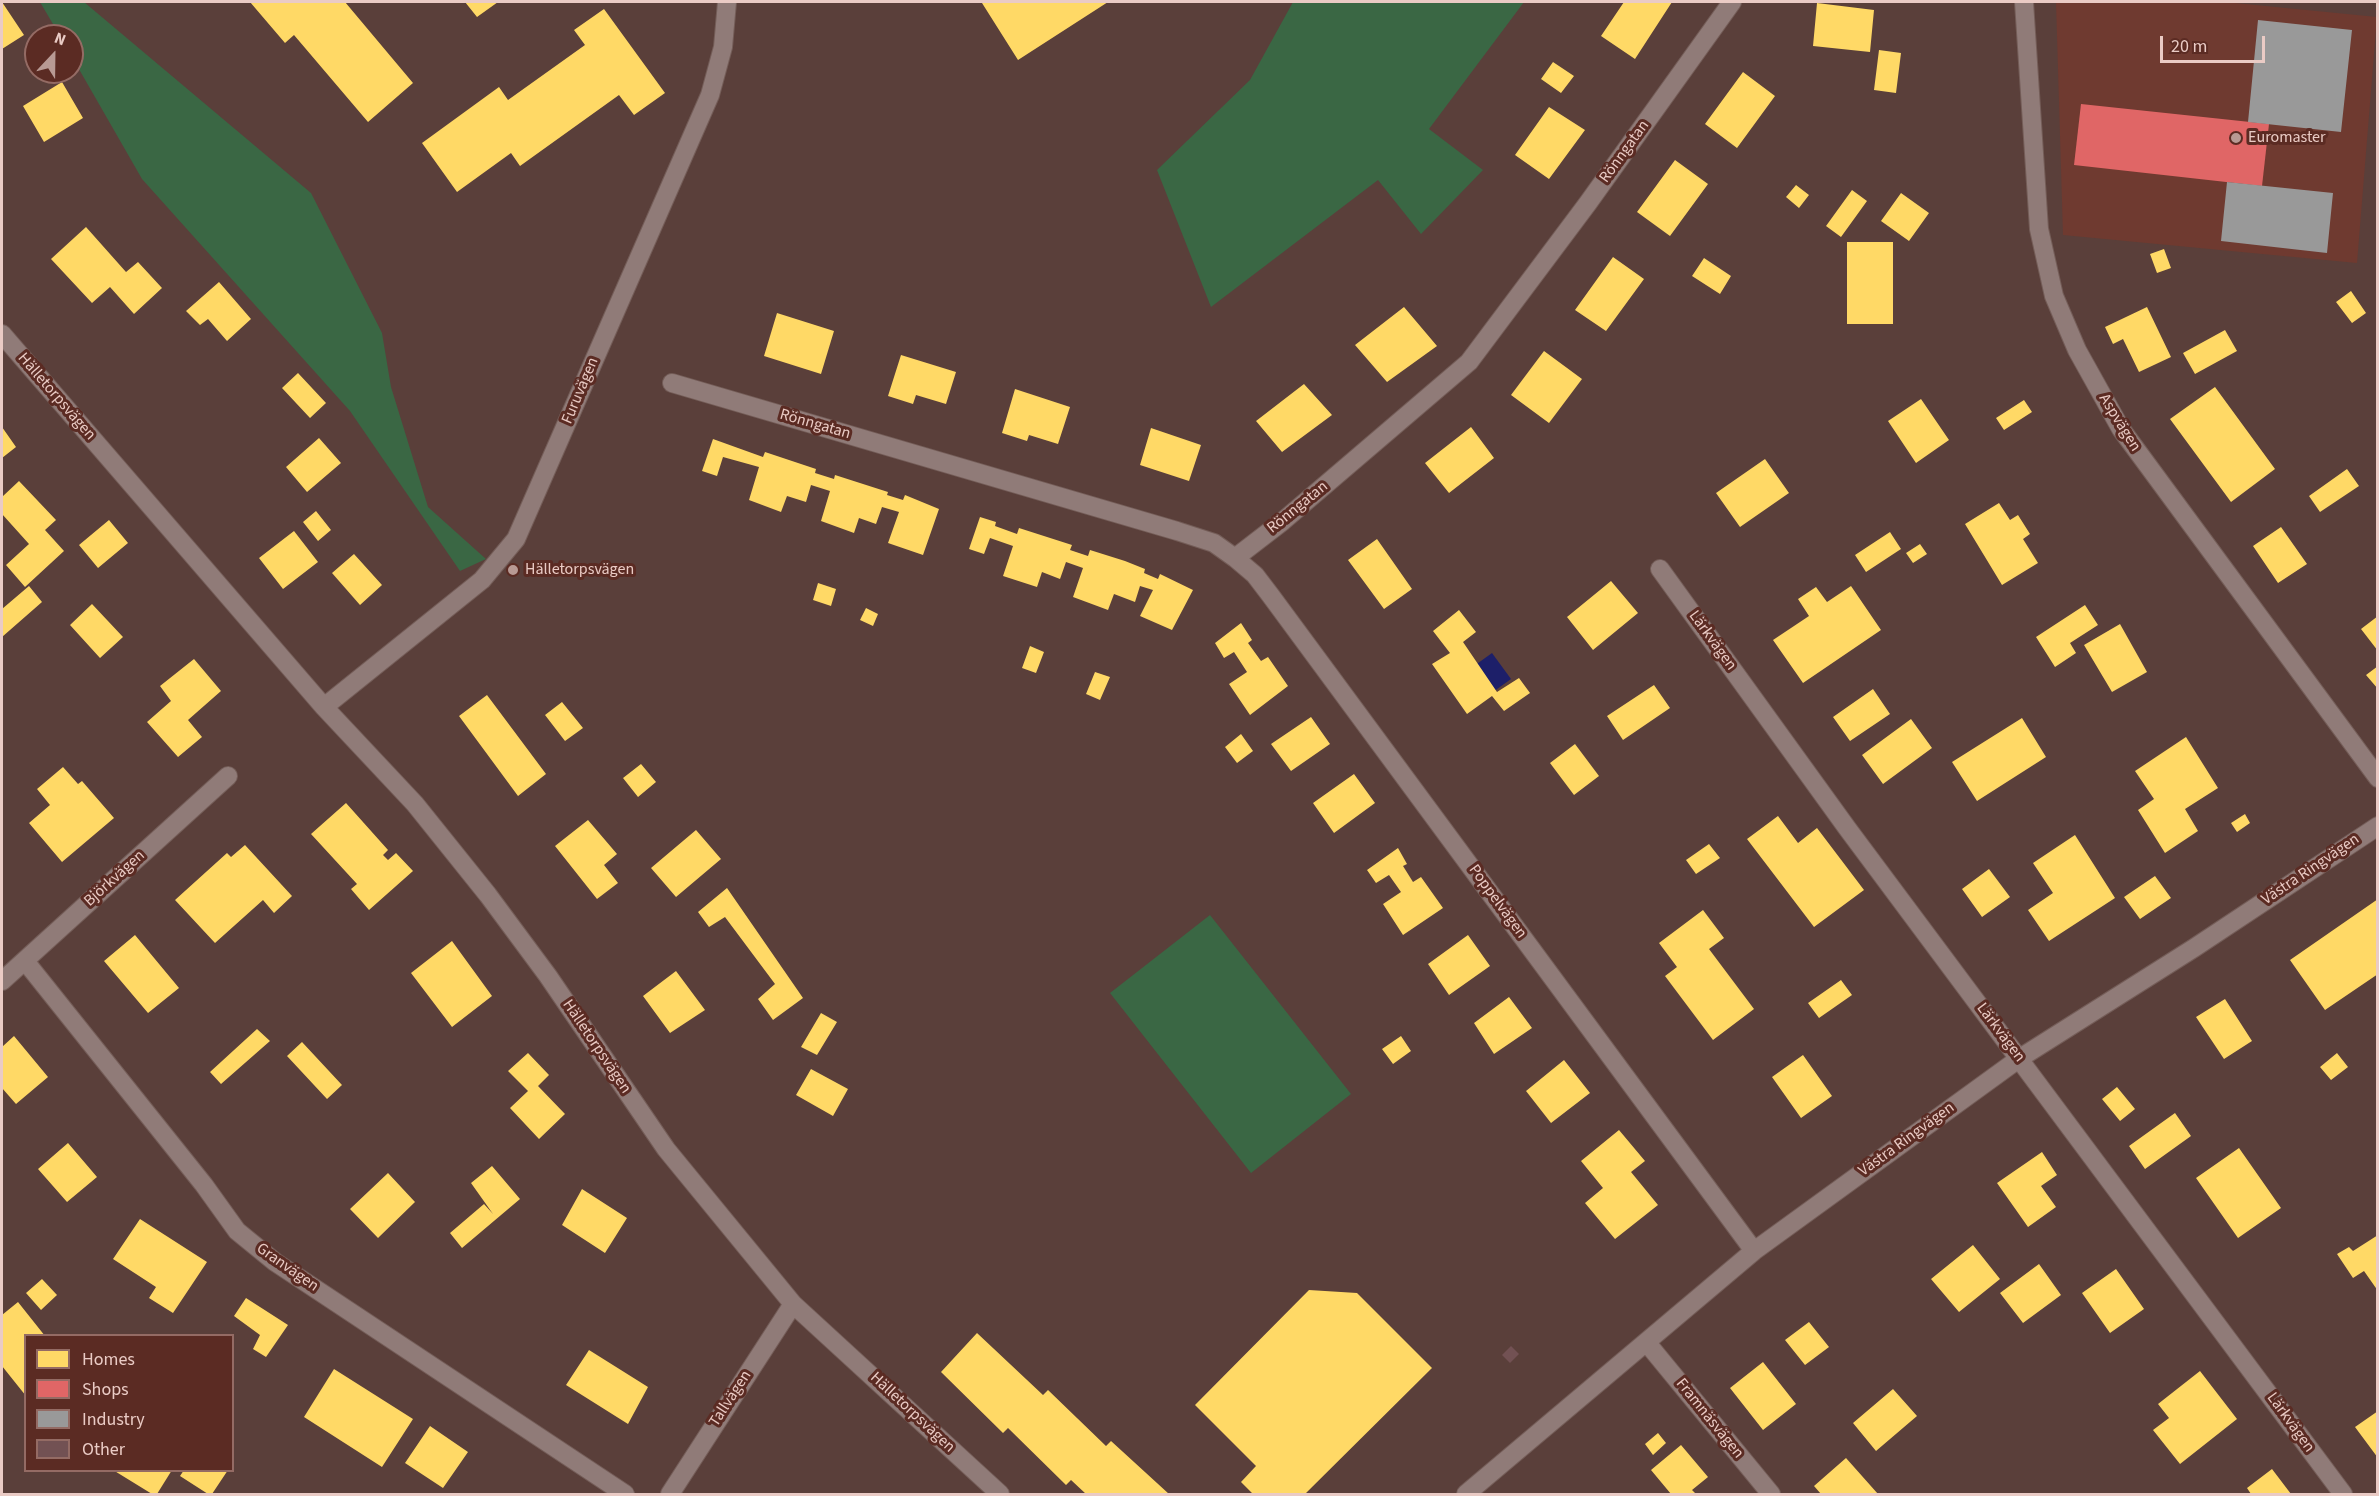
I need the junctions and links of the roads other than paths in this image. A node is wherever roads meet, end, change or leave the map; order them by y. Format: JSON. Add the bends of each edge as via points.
{"nodes":[{"id":1,"x":728,"y":2,"type":"edge"},
{"id":2,"x":1732,"y":2,"type":"edge"},
{"id":3,"x":2024,"y":2,"type":"edge"},
{"id":4,"x":2,"y":333,"type":"edge"},
{"id":5,"x":672,"y":383,"type":"dead end"},
{"id":6,"x":1234,"y":558,"type":"junction"},
{"id":7,"x":1660,"y":569,"type":"dead end"},
{"id":8,"x":324,"y":707,"type":"junction"},
{"id":9,"x":228,"y":776,"type":"dead end"},
{"id":10,"x":2378,"y":778,"type":"edge"},
{"id":11,"x":2378,"y":826,"type":"edge"},
{"id":12,"x":25,"y":960,"type":"junction"},
{"id":13,"x":2,"y":981,"type":"edge"},
{"id":14,"x":2020,"y":1058,"type":"junction"},
{"id":15,"x":1754,"y":1251,"type":"junction"},
{"id":16,"x":793,"y":1304,"type":"junction"},
{"id":17,"x":1647,"y":1343,"type":"junction"},
{"id":18,"x":625,"y":1494,"type":"edge"},
{"id":19,"x":670,"y":1494,"type":"edge"},
{"id":20,"x":1000,"y":1494,"type":"edge"},
{"id":21,"x":1466,"y":1494,"type":"edge"},
{"id":22,"x":1771,"y":1494,"type":"edge"},
{"id":23,"x":2343,"y":1494,"type":"edge"}],
"edges":[{"from":1,"to":8,"type":"street","name":"Furuvägen","via":[[723,47],[710,95],[516,539],[482,580]]},
{"from":2,"to":6,"type":"street","name":"Rönngatan","via":[[1469,362],[1310,499]]},
{"from":3,"to":10,"type":"street","name":"Aspvägen","via":[[2039,229],[2054,296],[2077,350],[2121,429]]},
{"from":4,"to":8,"type":"street","name":"Hälletorpsvägen"},
{"from":5,"to":6,"type":"street","name":"Rönngatan","via":[[1177,531],[1214,543]]},
{"from":6,"to":15,"type":"street","name":"Poppelvägen","via":[[1255,575],[1271,596]]},
{"from":7,"to":14,"type":"street","name":"Lärkvägen"},
{"from":8,"to":16,"type":"street","name":"Hälletorpsvägen","via":[[415,804],[488,895],[666,1149]]},
{"from":9,"to":12,"type":"street","name":"Björkvägen"},
{"from":11,"to":14,"type":"street","name":"Västra Ringvägen"},
{"from":12,"to":13,"type":"street","name":"Björkvägen"},
{"from":12,"to":18,"type":"street","name":"Granvägen","via":[[237,1231],[275,1262]]},
{"from":14,"to":15,"type":"street","name":"Västra Ringvägen"},
{"from":14,"to":23,"type":"street","name":"Lärkvägen"},
{"from":15,"to":17,"type":"street","name":"Västra Ringvägen"},
{"from":16,"to":19,"type":"street","name":"Tallvägen"},
{"from":16,"to":20,"type":"street","name":"Hälletorpsvägen"},
{"from":17,"to":21,"type":"street","name":"Västra Ringvägen"},
{"from":17,"to":22,"type":"street","name":"Framnäsvägen"}]}
